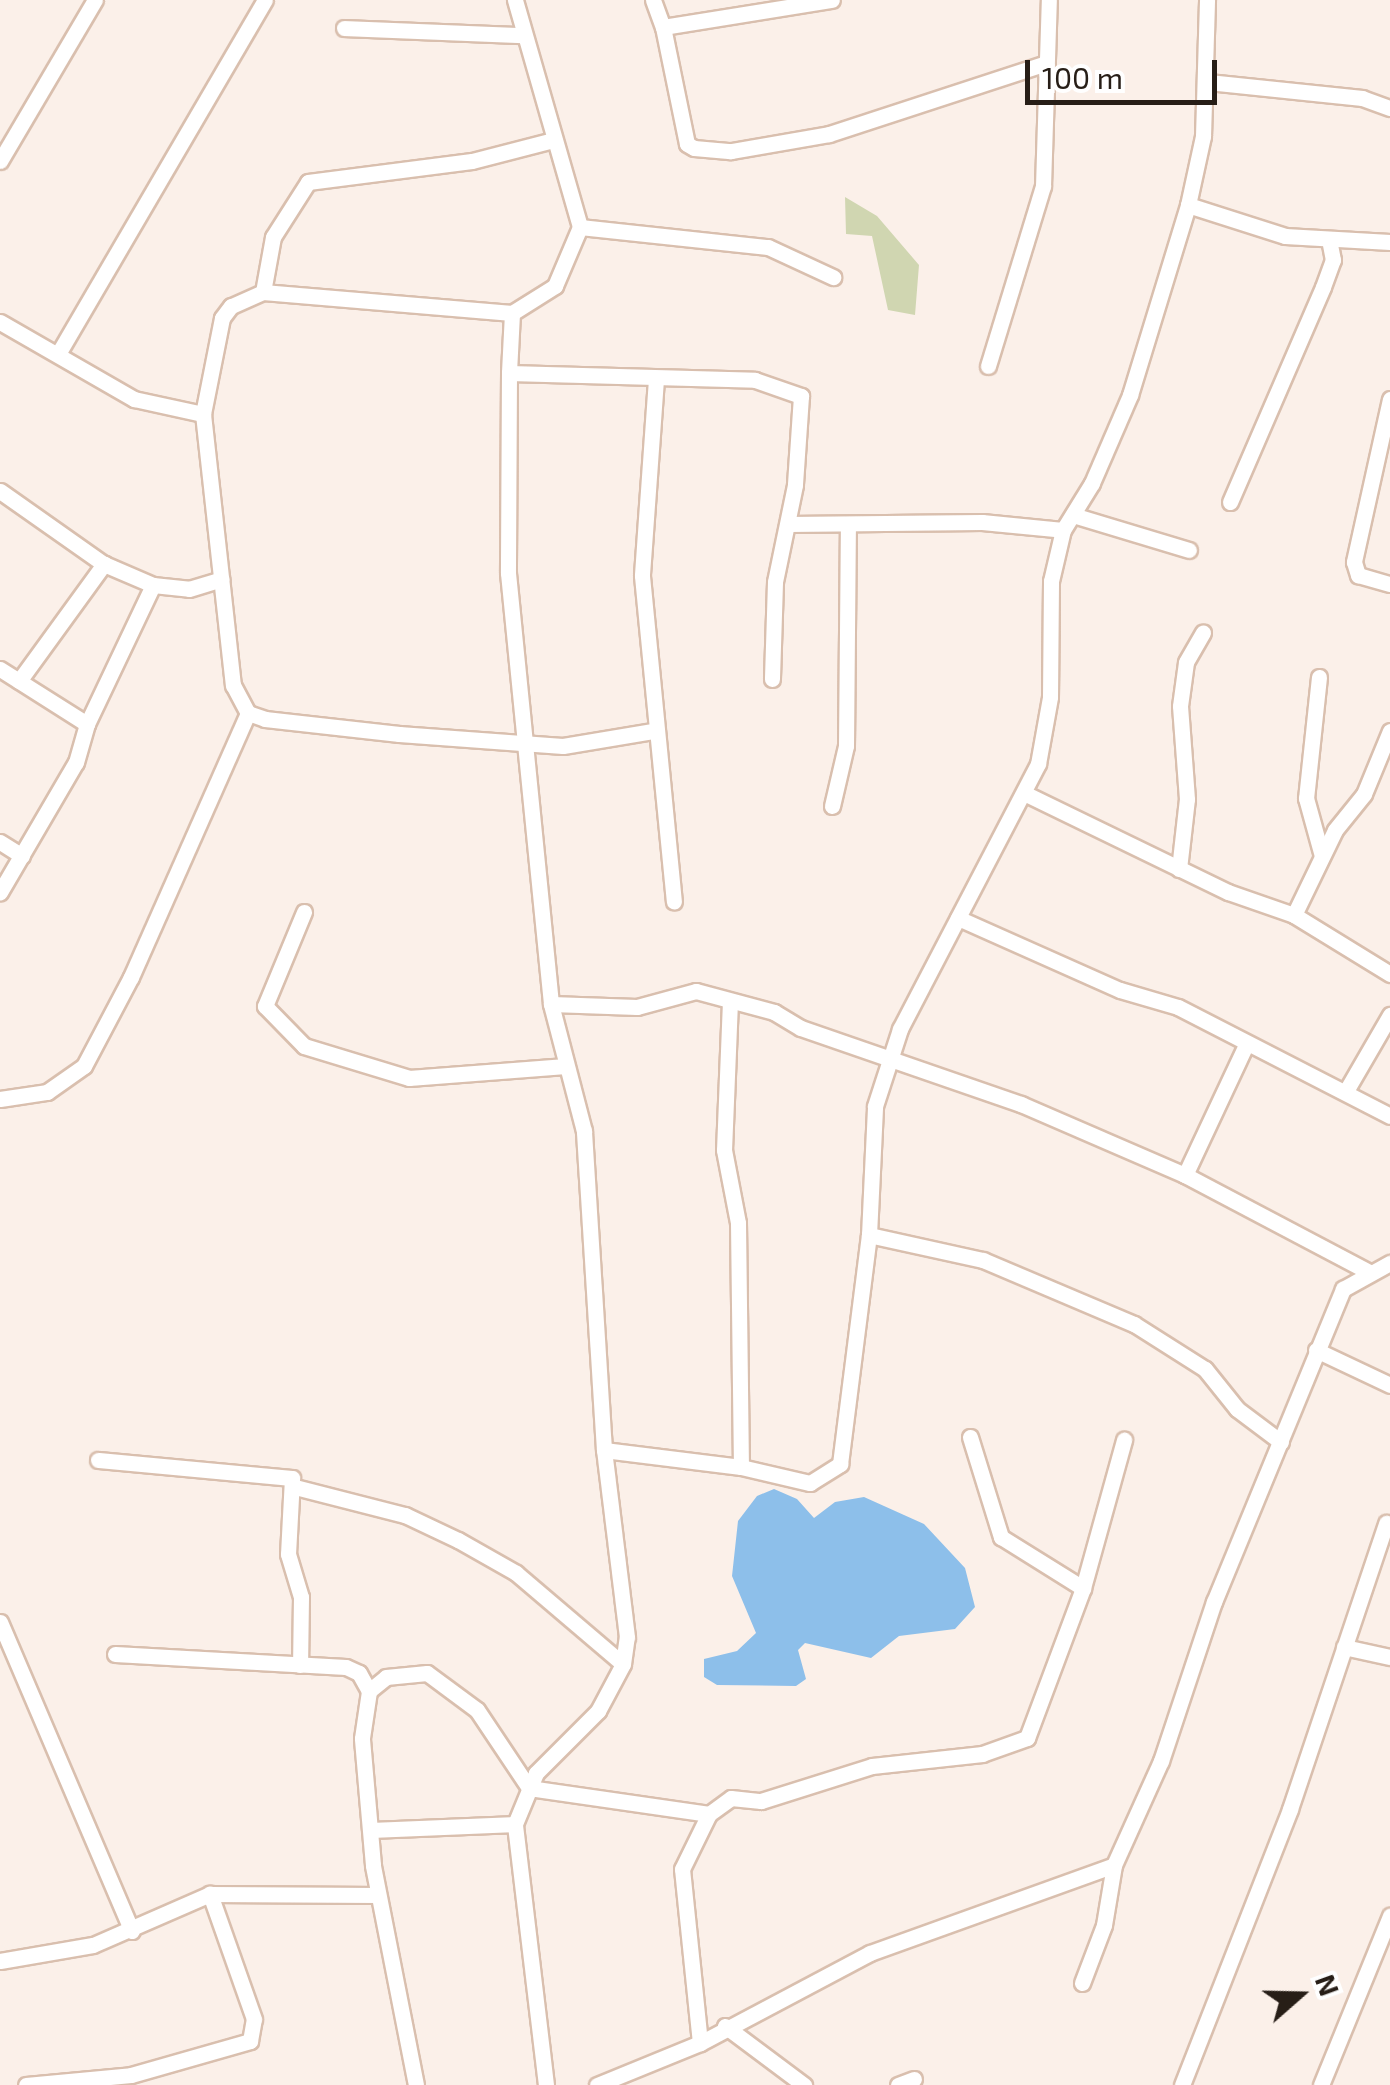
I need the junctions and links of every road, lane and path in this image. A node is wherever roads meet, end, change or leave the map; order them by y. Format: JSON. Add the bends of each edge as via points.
{"nodes":[{"id":1,"x":95,"y":0,"type":"edge"},
{"id":2,"x":265,"y":0,"type":"edge"},
{"id":3,"x":514,"y":0,"type":"edge"},
{"id":4,"x":653,"y":0,"type":"edge"},
{"id":5,"x":832,"y":0,"type":"edge"},
{"id":6,"x":1049,"y":0,"type":"edge"},
{"id":7,"x":1208,"y":0,"type":"edge"},
{"id":8,"x":663,"y":27,"type":"junction"},
{"id":9,"x":344,"y":28,"type":"dead end"},
{"id":10,"x":522,"y":35,"type":"junction"},
{"id":11,"x":1046,"y":63,"type":"junction"},
{"id":12,"x":1208,"y":82,"type":"junction"},
{"id":13,"x":1390,"y":108,"type":"edge"},
{"id":14,"x":553,"y":140,"type":"junction"},
{"id":15,"x":0,"y":161,"type":"edge"},
{"id":16,"x":1188,"y":206,"type":"junction"},
{"id":17,"x":580,"y":227,"type":"junction"},
{"id":18,"x":1329,"y":240,"type":"junction"},
{"id":19,"x":1390,"y":242,"type":"edge"},
{"id":20,"x":832,"y":277,"type":"dead end"},
{"id":21,"x":264,"y":292,"type":"junction"},
{"id":22,"x":512,"y":312,"type":"junction"},
{"id":23,"x":0,"y":322,"type":"edge"},
{"id":24,"x":58,"y":354,"type":"junction"},
{"id":25,"x":988,"y":366,"type":"dead end"},
{"id":26,"x":508,"y":373,"type":"junction"},
{"id":27,"x":656,"y":379,"type":"junction"},
{"id":28,"x":1390,"y":399,"type":"edge"},
{"id":29,"x":203,"y":414,"type":"junction"},
{"id":30,"x":0,"y":491,"type":"edge"},
{"id":31,"x":1230,"y":502,"type":"dead end"},
{"id":32,"x":1073,"y":516,"type":"junction"},
{"id":33,"x":788,"y":524,"type":"junction"},
{"id":34,"x":848,"y":528,"type":"junction"},
{"id":35,"x":1063,"y":530,"type":"junction"},
{"id":36,"x":1189,"y":550,"type":"dead end"},
{"id":37,"x":104,"y":564,"type":"junction"},
{"id":38,"x":221,"y":579,"type":"junction"},
{"id":39,"x":1390,"y":584,"type":"edge"},
{"id":40,"x":153,"y":585,"type":"junction"},
{"id":41,"x":1203,"y":633,"type":"dead end"},
{"id":42,"x":0,"y":668,"type":"edge"},
{"id":43,"x":1319,"y":676,"type":"dead end"},
{"id":44,"x":772,"y":679,"type":"dead end"},
{"id":45,"x":18,"y":681,"type":"junction"},
{"id":46,"x":248,"y":712,"type":"junction"},
{"id":47,"x":88,"y":724,"type":"junction"},
{"id":48,"x":653,"y":731,"type":"junction"},
{"id":49,"x":1390,"y":731,"type":"edge"},
{"id":50,"x":521,"y":746,"type":"junction"},
{"id":51,"x":1026,"y":794,"type":"junction"},
{"id":52,"x":832,"y":806,"type":"dead end"},
{"id":53,"x":0,"y":842,"type":"edge"},
{"id":54,"x":22,"y":856,"type":"junction"},
{"id":55,"x":1322,"y":856,"type":"junction"},
{"id":56,"x":1178,"y":869,"type":"junction"},
{"id":57,"x":0,"y":892,"type":"edge"},
{"id":58,"x":674,"y":901,"type":"dead end"},
{"id":59,"x":304,"y":912,"type":"dead end"},
{"id":60,"x":1294,"y":915,"type":"junction"},
{"id":61,"x":958,"y":918,"type":"junction"},
{"id":62,"x":1390,"y":974,"type":"edge"},
{"id":63,"x":730,"y":1001,"type":"junction"},
{"id":64,"x":551,"y":1004,"type":"junction"},
{"id":65,"x":1390,"y":1015,"type":"edge"},
{"id":66,"x":1246,"y":1045,"type":"junction"},
{"id":67,"x":890,"y":1054,"type":"junction"},
{"id":68,"x":566,"y":1066,"type":"junction"},
{"id":69,"x":1346,"y":1091,"type":"junction"},
{"id":70,"x":0,"y":1099,"type":"edge"},
{"id":71,"x":1390,"y":1116,"type":"edge"},
{"id":72,"x":1186,"y":1176,"type":"junction"},
{"id":73,"x":869,"y":1235,"type":"junction"},
{"id":74,"x":1390,"y":1263,"type":"edge"},
{"id":75,"x":1369,"y":1272,"type":"junction"},
{"id":76,"x":1316,"y":1350,"type":"junction"},
{"id":77,"x":1390,"y":1385,"type":"edge"},
{"id":78,"x":970,"y":1437,"type":"dead end"},
{"id":79,"x":1124,"y":1440,"type":"dead end"},
{"id":80,"x":1281,"y":1442,"type":"junction"},
{"id":81,"x":604,"y":1450,"type":"junction"},
{"id":82,"x":98,"y":1460,"type":"dead end"},
{"id":83,"x":740,"y":1466,"type":"junction"},
{"id":84,"x":295,"y":1488,"type":"junction"},
{"id":85,"x":1386,"y":1523,"type":"dead end"},
{"id":86,"x":1082,"y":1588,"type":"junction"},
{"id":87,"x":0,"y":1622,"type":"edge"},
{"id":88,"x":1344,"y":1647,"type":"junction"},
{"id":89,"x":115,"y":1654,"type":"dead end"},
{"id":90,"x":1390,"y":1657,"type":"edge"},
{"id":91,"x":623,"y":1664,"type":"junction"},
{"id":92,"x":300,"y":1665,"type":"junction"},
{"id":93,"x":368,"y":1691,"type":"junction"},
{"id":94,"x":529,"y":1788,"type":"junction"},
{"id":95,"x":709,"y":1814,"type":"junction"},
{"id":96,"x":515,"y":1824,"type":"junction"},
{"id":97,"x":372,"y":1830,"type":"junction"},
{"id":98,"x":1114,"y":1866,"type":"junction"},
{"id":99,"x":210,"y":1894,"type":"junction"},
{"id":100,"x":378,"y":1894,"type":"junction"},
{"id":101,"x":1390,"y":1916,"type":"edge"},
{"id":102,"x":132,"y":1931,"type":"junction"},
{"id":103,"x":0,"y":1961,"type":"edge"},
{"id":104,"x":1082,"y":1984,"type":"dead end"},
{"id":105,"x":725,"y":2026,"type":"junction"},
{"id":106,"x":700,"y":2042,"type":"junction"},
{"id":107,"x":26,"y":2085,"type":"edge"},
{"id":108,"x":416,"y":2085,"type":"edge"},
{"id":109,"x":546,"y":2085,"type":"edge"},
{"id":110,"x":597,"y":2085,"type":"edge"},
{"id":111,"x":804,"y":2085,"type":"edge"},
{"id":112,"x":1182,"y":2085,"type":"edge"},
{"id":113,"x":1321,"y":2085,"type":"edge"}],
"edges":[{"from":1,"to":15,"type":"street"},
{"from":2,"to":24,"type":"street"},
{"from":3,"to":10,"type":"street"},
{"from":4,"to":8,"type":"street"},
{"from":5,"to":8,"type":"street"},
{"from":6,"to":11,"type":"street"},
{"from":7,"to":12,"type":"street"},
{"from":8,"to":11,"type":"street","via":[[694,148],[730,150],[829,134]]},
{"from":9,"to":10,"type":"street"},
{"from":10,"to":14,"type":"street"},
{"from":11,"to":25,"type":"street","via":[[1044,186]]},
{"from":12,"to":13,"type":"street","via":[[1362,98]]},
{"from":12,"to":16,"type":"street"},
{"from":14,"to":17,"type":"street"},
{"from":14,"to":21,"type":"street","via":[[472,160],[308,182],[272,237]]},
{"from":16,"to":18,"type":"street","via":[[1240,226]]},
{"from":16,"to":32,"type":"street","via":[[1130,395]]},
{"from":17,"to":20,"type":"street","via":[[768,247]]},
{"from":17,"to":22,"type":"street","via":[[555,286]]},
{"from":18,"to":19,"type":"street"},
{"from":18,"to":31,"type":"street","via":[[1332,260],[1323,286]]},
{"from":21,"to":22,"type":"street"},
{"from":21,"to":29,"type":"street","via":[[231,306],[222,318]]},
{"from":22,"to":26,"type":"street"},
{"from":23,"to":24,"type":"street"},
{"from":24,"to":29,"type":"street","via":[[134,399]]},
{"from":26,"to":27,"type":"street"},
{"from":26,"to":50,"type":"street","via":[[508,573]]},
{"from":27,"to":33,"type":"street","via":[[778,382],[801,396]]},
{"from":27,"to":48,"type":"street","via":[[642,576]]},
{"from":28,"to":39,"type":"street","via":[[1354,562],[1358,575]]},
{"from":29,"to":38,"type":"street"},
{"from":30,"to":37,"type":"street"},
{"from":32,"to":35,"type":"street"},
{"from":32,"to":36,"type":"street"},
{"from":33,"to":34,"type":"street"},
{"from":33,"to":44,"type":"street","via":[[774,582]]},
{"from":34,"to":35,"type":"street","via":[[982,522]]},
{"from":34,"to":52,"type":"street","via":[[846,746]]},
{"from":35,"to":51,"type":"street","via":[[1051,582],[1045,738]]},
{"from":37,"to":40,"type":"street"},
{"from":37,"to":45,"type":"street"},
{"from":38,"to":40,"type":"street","via":[[189,589]]},
{"from":38,"to":46,"type":"street","via":[[232,685]]},
{"from":40,"to":47,"type":"street"},
{"from":41,"to":56,"type":"street","via":[[1186,662],[1180,706],[1187,800]]},
{"from":42,"to":45,"type":"street"},
{"from":43,"to":55,"type":"street","via":[[1306,798]]},
{"from":45,"to":47,"type":"street"},
{"from":46,"to":50,"type":"street"},
{"from":46,"to":70,"type":"street","via":[[131,977],[84,1066],[46,1092]]},
{"from":47,"to":54,"type":"street","via":[[85,744]]},
{"from":48,"to":50,"type":"street"},
{"from":48,"to":58,"type":"street"},
{"from":49,"to":55,"type":"street","via":[[1364,794]]},
{"from":50,"to":64,"type":"street"},
{"from":51,"to":56,"type":"street"},
{"from":51,"to":61,"type":"street"},
{"from":53,"to":54,"type":"street"},
{"from":54,"to":57,"type":"street"},
{"from":55,"to":60,"type":"street"},
{"from":56,"to":60,"type":"street"},
{"from":59,"to":68,"type":"street","via":[[265,1006],[304,1046],[410,1078]]},
{"from":60,"to":62,"type":"street"},
{"from":61,"to":66,"type":"street","via":[[1120,990],[1178,1007]]},
{"from":61,"to":67,"type":"street"},
{"from":63,"to":64,"type":"street","via":[[696,991],[637,1007]]},
{"from":63,"to":67,"type":"street"},
{"from":63,"to":83,"type":"street","via":[[724,1150],[738,1223]]},
{"from":64,"to":68,"type":"street"},
{"from":65,"to":69,"type":"street"},
{"from":66,"to":69,"type":"street"},
{"from":66,"to":72,"type":"street"},
{"from":67,"to":72,"type":"street"},
{"from":67,"to":73,"type":"street","via":[[875,1106]]},
{"from":68,"to":81,"type":"street","via":[[584,1131]]},
{"from":69,"to":71,"type":"street"},
{"from":72,"to":75,"type":"street"},
{"from":73,"to":80,"type":"street","via":[[983,1260],[1134,1324],[1205,1369],[1237,1409]]},
{"from":73,"to":83,"type":"street","via":[[840,1464],[810,1484]]},
{"from":74,"to":75,"type":"street"},
{"from":75,"to":76,"type":"street","via":[[1343,1289]]},
{"from":76,"to":77,"type":"street"},
{"from":76,"to":80,"type":"street"},
{"from":78,"to":86,"type":"street","via":[[1001,1537]]},
{"from":79,"to":86,"type":"street"},
{"from":80,"to":98,"type":"street","via":[[1214,1602],[1161,1761]]},
{"from":81,"to":83,"type":"street"},
{"from":81,"to":91,"type":"street","via":[[627,1637]]},
{"from":82,"to":84,"type":"street","via":[[280,1474]]},
{"from":84,"to":91,"type":"street","via":[[404,1515],[458,1540],[516,1572]]},
{"from":84,"to":92,"type":"street","via":[[288,1554],[301,1597]]},
{"from":85,"to":88,"type":"street"},
{"from":86,"to":95,"type":"street","via":[[1027,1738],[982,1754],[872,1766],[761,1801],[731,1798]]},
{"from":87,"to":102,"type":"street"},
{"from":88,"to":90,"type":"street"},
{"from":88,"to":112,"type":"street","via":[[1290,1809]]},
{"from":89,"to":92,"type":"street"},
{"from":91,"to":94,"type":"street","via":[[598,1711]]},
{"from":92,"to":93,"type":"street","via":[[346,1667],[360,1674]]},
{"from":93,"to":94,"type":"street","via":[[386,1677],[427,1674],[477,1710]]},
{"from":93,"to":97,"type":"street","via":[[362,1738]]},
{"from":94,"to":95,"type":"street"},
{"from":94,"to":96,"type":"street"},
{"from":95,"to":106,"type":"street","via":[[682,1869]]},
{"from":96,"to":97,"type":"street"},
{"from":96,"to":109,"type":"street"},
{"from":97,"to":100,"type":"street"},
{"from":98,"to":104,"type":"street","via":[[1104,1925]]},
{"from":98,"to":105,"type":"street","via":[[870,1953]]},
{"from":99,"to":100,"type":"street"},
{"from":99,"to":102,"type":"street"},
{"from":99,"to":107,"type":"street","via":[[254,2019],[250,2041],[131,2075]]},
{"from":100,"to":108,"type":"street"},
{"from":101,"to":113,"type":"street"},
{"from":102,"to":103,"type":"street"},
{"from":105,"to":106,"type":"street"},
{"from":105,"to":111,"type":"street"},
{"from":106,"to":110,"type":"street"}]}
